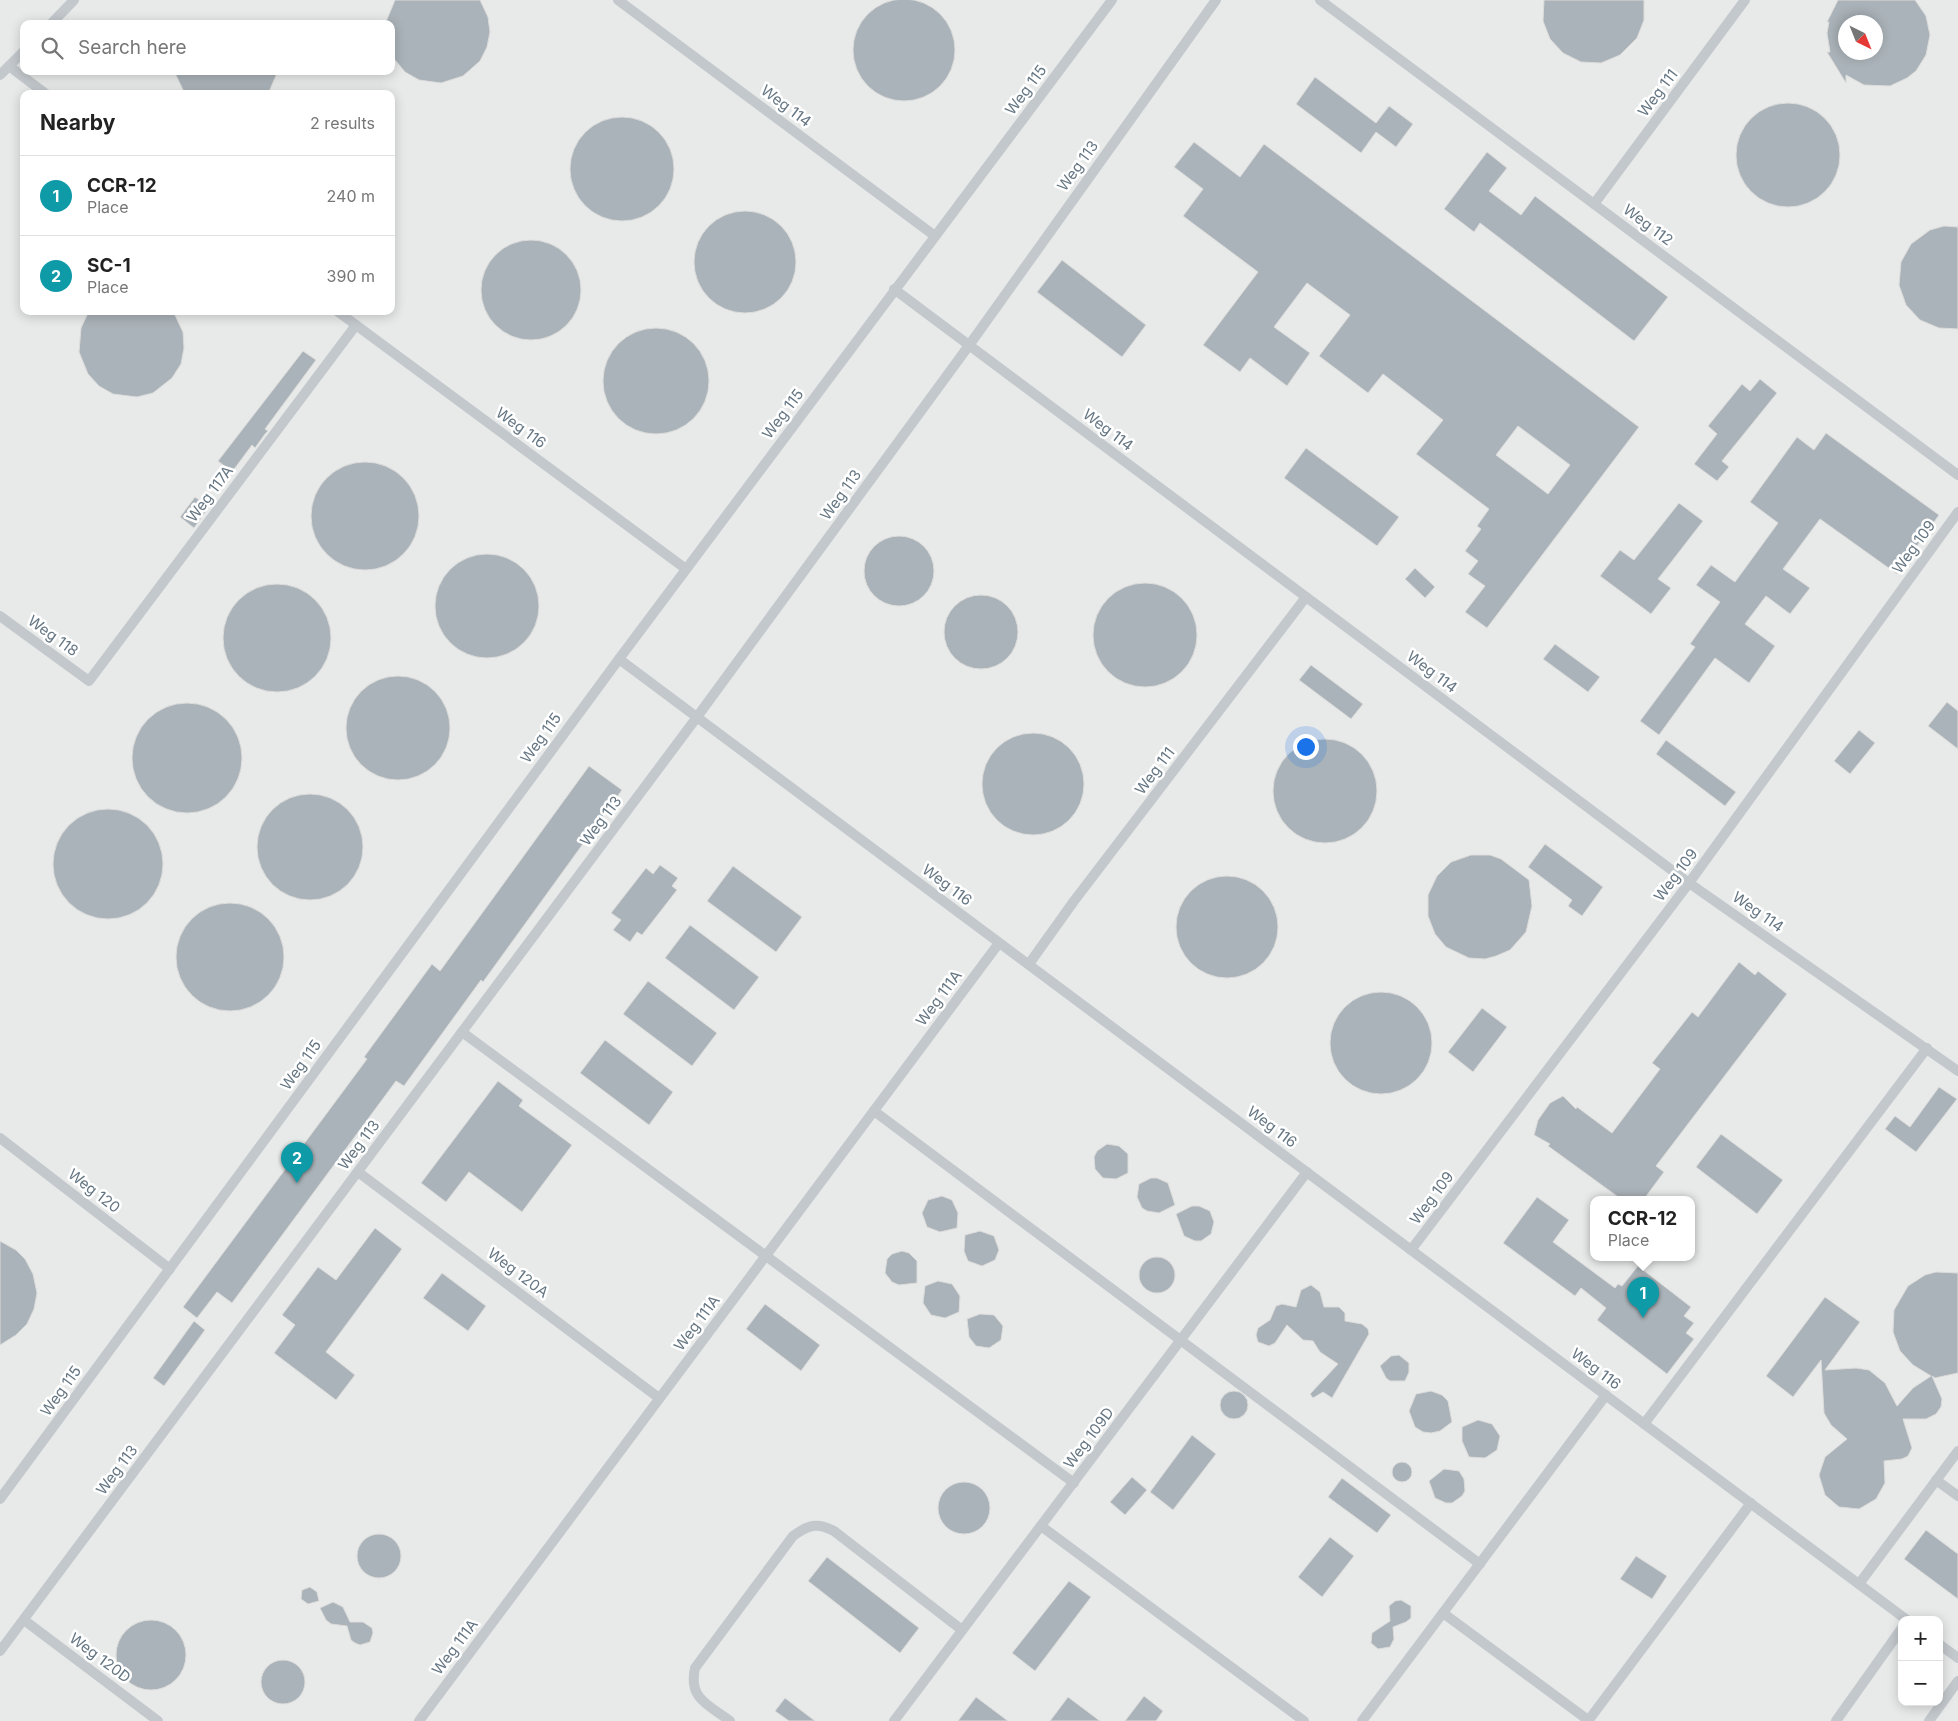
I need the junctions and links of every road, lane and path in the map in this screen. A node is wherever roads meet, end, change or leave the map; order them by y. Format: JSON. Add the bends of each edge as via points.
{"nodes":[{"id":1,"x":74,"y":0,"type":"edge"},
{"id":2,"x":618,"y":0,"type":"edge"},
{"id":3,"x":1112,"y":0,"type":"edge"},
{"id":4,"x":1216,"y":0,"type":"edge"},
{"id":5,"x":1320,"y":0,"type":"edge"},
{"id":6,"x":1745,"y":0,"type":"edge"},
{"id":7,"x":55,"y":20,"type":"edge"},
{"id":8,"x":20,"y":55,"type":"edge"},
{"id":9,"x":9,"y":66,"type":"junction"},
{"id":10,"x":20,"y":74,"type":"edge"},
{"id":11,"x":0,"y":75,"type":"edge"},
{"id":12,"x":21,"y":75,"type":"edge"},
{"id":13,"x":41,"y":90,"type":"edge"},
{"id":14,"x":1594,"y":204,"type":"junction"},
{"id":15,"x":935,"y":236,"type":"junction"},
{"id":16,"x":894,"y":289,"type":"junction"},
{"id":17,"x":342,"y":315,"type":"edge"},
{"id":18,"x":356,"y":325,"type":"junction"},
{"id":19,"x":970,"y":344,"type":"junction"},
{"id":20,"x":1958,"y":475,"type":"edge"},
{"id":21,"x":1958,"y":512,"type":"edge"},
{"id":22,"x":686,"y":569,"type":"junction"},
{"id":23,"x":1306,"y":597,"type":"junction"},
{"id":24,"x":0,"y":616,"type":"edge"},
{"id":25,"x":619,"y":659,"type":"junction"},
{"id":26,"x":89,"y":681,"type":"joint"},
{"id":27,"x":697,"y":717,"type":"junction"},
{"id":28,"x":1689,"y":883,"type":"junction"},
{"id":29,"x":999,"y":943,"type":"junction"},
{"id":30,"x":1028,"y":964,"type":"junction"},
{"id":31,"x":462,"y":1032,"type":"junction"},
{"id":32,"x":1927,"y":1048,"type":"junction"},
{"id":33,"x":1958,"y":1071,"type":"edge"},
{"id":34,"x":874,"y":1111,"type":"junction"},
{"id":35,"x":0,"y":1138,"type":"edge"},
{"id":36,"x":358,"y":1172,"type":"junction"},
{"id":37,"x":1307,"y":1172,"type":"junction"},
{"id":38,"x":1411,"y":1250,"type":"junction"},
{"id":39,"x":766,"y":1256,"type":"junction"},
{"id":40,"x":170,"y":1269,"type":"junction"},
{"id":41,"x":1181,"y":1340,"type":"junction"},
{"id":42,"x":1606,"y":1395,"type":"junction"},
{"id":43,"x":659,"y":1398,"type":"junction"},
{"id":44,"x":1644,"y":1424,"type":"junction"},
{"id":45,"x":1958,"y":1451,"type":"edge"},
{"id":46,"x":1936,"y":1480,"type":"junction"},
{"id":47,"x":1074,"y":1483,"type":"junction"},
{"id":48,"x":1958,"y":1496,"type":"edge"},
{"id":49,"x":0,"y":1499,"type":"edge"},
{"id":50,"x":1750,"y":1503,"type":"junction"},
{"id":51,"x":1041,"y":1526,"type":"junction"},
{"id":52,"x":1480,"y":1564,"type":"junction"},
{"id":53,"x":1859,"y":1584,"type":"junction"},
{"id":54,"x":1443,"y":1613,"type":"junction"},
{"id":55,"x":1902,"y":1616,"type":"edge"},
{"id":56,"x":24,"y":1620,"type":"junction"},
{"id":57,"x":962,"y":1630,"type":"junction"},
{"id":58,"x":1898,"y":1634,"type":"edge"},
{"id":59,"x":1943,"y":1647,"type":"edge"},
{"id":60,"x":0,"y":1652,"type":"edge"},
{"id":61,"x":1958,"y":1658,"type":"edge"},
{"id":62,"x":1958,"y":1681,"type":"edge"},
{"id":63,"x":422,"y":1720,"type":"edge"},
{"id":64,"x":158,"y":1721,"type":"edge"},
{"id":65,"x":730,"y":1721,"type":"edge"},
{"id":66,"x":894,"y":1721,"type":"edge"},
{"id":67,"x":1304,"y":1721,"type":"edge"},
{"id":68,"x":1362,"y":1721,"type":"edge"},
{"id":69,"x":1588,"y":1721,"type":"edge"},
{"id":70,"x":1836,"y":1721,"type":"edge"},
{"id":71,"x":1929,"y":1721,"type":"edge"}],
"edges":[{"from":1,"to":7,"type":"lane"},
{"from":2,"to":15,"type":"lane","name":"Weg 114"},
{"from":3,"to":15,"type":"lane","name":"Weg 115"},
{"from":4,"to":19,"type":"lane","name":"Weg 113"},
{"from":5,"to":14,"type":"lane","name":"Weg 112"},
{"from":6,"to":14,"type":"lane","name":"Weg 111"},
{"from":8,"to":9,"type":"lane"},
{"from":9,"to":10,"type":"lane"},
{"from":9,"to":11,"type":"lane"},
{"from":12,"to":13,"type":"lane"},
{"from":14,"to":20,"type":"lane","name":"Weg 112"},
{"from":15,"to":16,"type":"lane","name":"Weg 115"},
{"from":16,"to":19,"type":"lane","name":"Weg 114"},
{"from":16,"to":22,"type":"lane","name":"Weg 115"},
{"from":17,"to":18,"type":"lane","name":"Weg 116"},
{"from":18,"to":22,"type":"lane","name":"Weg 116"},
{"from":18,"to":26,"type":"lane","name":"Weg 117A"},
{"from":19,"to":23,"type":"lane","name":"Weg 114"},
{"from":19,"to":27,"type":"lane","name":"Weg 113"},
{"from":21,"to":28,"type":"lane","name":"Weg 109"},
{"from":22,"to":25,"type":"lane","name":"Weg 115"},
{"from":23,"to":28,"type":"lane","name":"Weg 114"},
{"from":23,"to":30,"type":"lane","name":"Weg 111"},
{"from":24,"to":26,"type":"lane","name":"Weg 118"},
{"from":25,"to":27,"type":"lane","name":"Weg 116"},
{"from":25,"to":40,"type":"lane","name":"Weg 115"},
{"from":27,"to":29,"type":"lane","name":"Weg 116"},
{"from":27,"to":31,"type":"lane","name":"Weg 113"},
{"from":28,"to":32,"type":"lane","name":"Weg 114"},
{"from":28,"to":38,"type":"lane","name":"Weg 109"},
{"from":29,"to":30,"type":"lane","name":"Weg 116"},
{"from":29,"to":34,"type":"lane","name":"Weg 111A"},
{"from":30,"to":37,"type":"lane","name":"Weg 116"},
{"from":31,"to":36,"type":"lane","name":"Weg 113"},
{"from":31,"to":39,"type":"lane"},
{"from":32,"to":33,"type":"lane","name":"Weg 114"},
{"from":32,"to":44,"type":"lane"},
{"from":34,"to":39,"type":"lane","name":"Weg 111A"},
{"from":34,"to":41,"type":"lane"},
{"from":35,"to":40,"type":"lane","name":"Weg 120"},
{"from":36,"to":43,"type":"lane","name":"Weg 120A"},
{"from":36,"to":56,"type":"lane","name":"Weg 113"},
{"from":37,"to":38,"type":"lane","name":"Weg 116"},
{"from":37,"to":41,"type":"lane","name":"Weg 109D"},
{"from":38,"to":42,"type":"lane","name":"Weg 116"},
{"from":39,"to":43,"type":"lane","name":"Weg 111A"},
{"from":39,"to":47,"type":"lane"},
{"from":40,"to":49,"type":"lane","name":"Weg 115"},
{"from":41,"to":47,"type":"lane","name":"Weg 109D"},
{"from":41,"to":52,"type":"lane"},
{"from":42,"to":44,"type":"lane","name":"Weg 116"},
{"from":42,"to":52,"type":"lane"},
{"from":43,"to":63,"type":"lane","name":"Weg 111A"},
{"from":44,"to":50,"type":"lane","name":"Weg 116"},
{"from":45,"to":46,"type":"lane"},
{"from":46,"to":48,"type":"lane"},
{"from":46,"to":53,"type":"lane"},
{"from":47,"to":51,"type":"lane","name":"Weg 109D"},
{"from":50,"to":53,"type":"lane","name":"Weg 116"},
{"from":50,"to":69,"type":"lane"},
{"from":51,"to":57,"type":"lane","name":"Weg 109D"},
{"from":51,"to":67,"type":"lane"},
{"from":52,"to":54,"type":"lane"},
{"from":53,"to":55,"type":"lane","name":"Weg 116"},
{"from":54,"to":68,"type":"lane"},
{"from":54,"to":69,"type":"lane"},
{"from":56,"to":60,"type":"lane","name":"Weg 113"},
{"from":56,"to":64,"type":"lane","name":"Weg 120D"},
{"from":57,"to":65,"type":"lane","via":[[834,1531],[821,1524],[806,1526],[793,1536],[695,1668],[692,1681],[696,1696]]},
{"from":57,"to":66,"type":"lane","name":"Weg 109D"},
{"from":58,"to":70,"type":"lane"},
{"from":59,"to":61,"type":"lane"},
{"from":62,"to":71,"type":"lane"}]}
